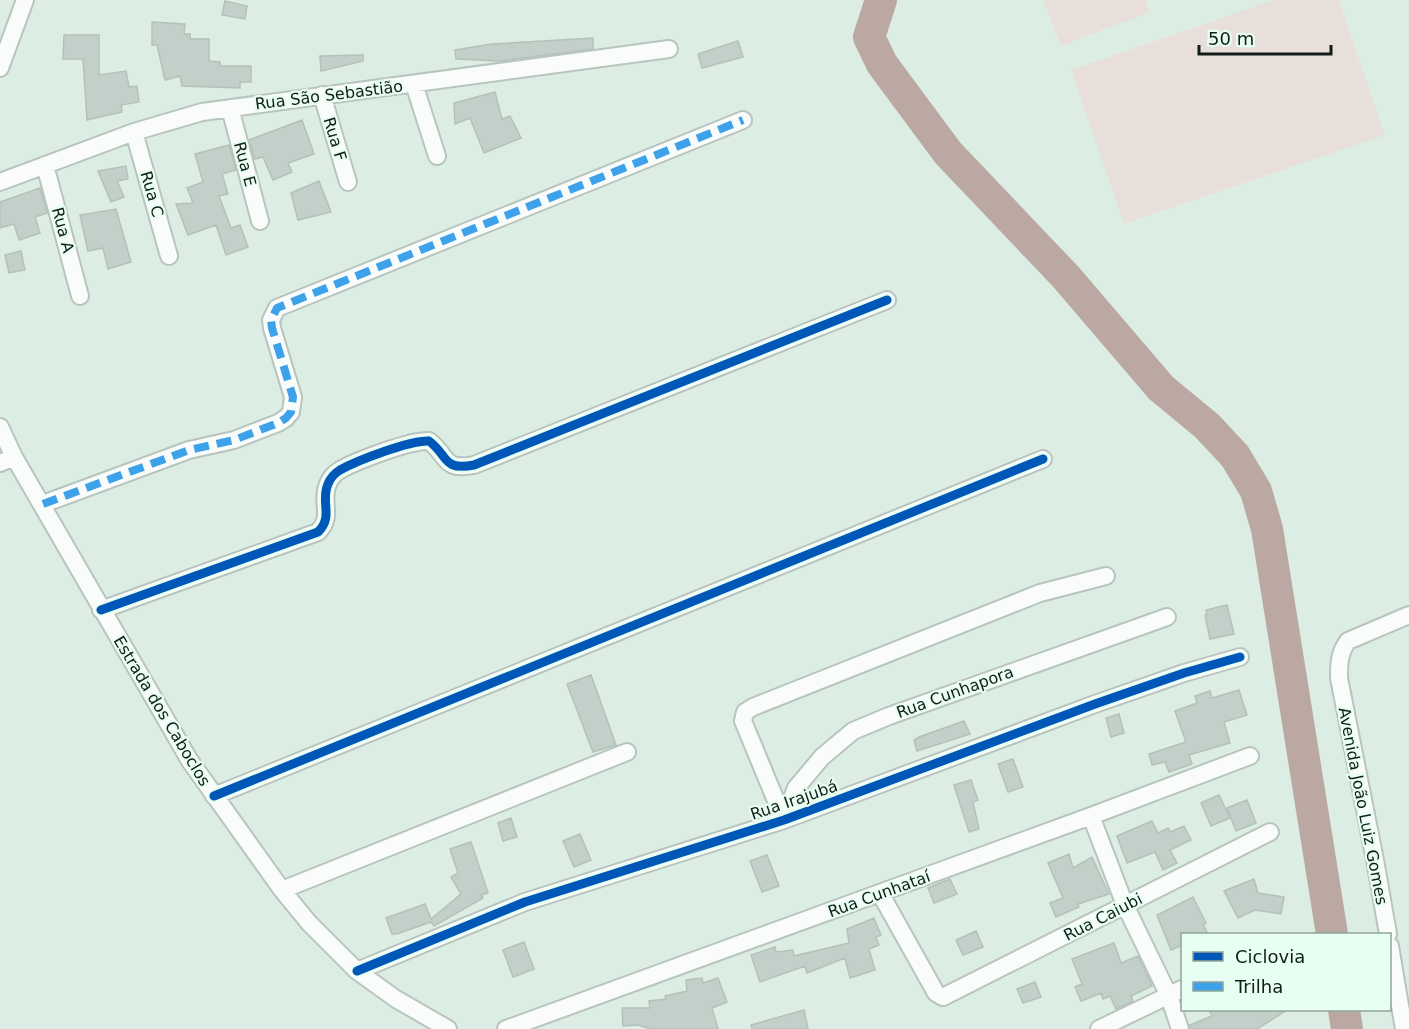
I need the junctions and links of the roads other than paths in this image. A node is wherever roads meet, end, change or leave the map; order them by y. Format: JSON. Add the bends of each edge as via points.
{"nodes":[{"id":1,"x":25,"y":0,"type":"edge"},
{"id":2,"x":669,"y":49,"type":"dead end"},
{"id":3,"x":0,"y":68,"type":"edge"},
{"id":4,"x":414,"y":84,"type":"junction"},
{"id":5,"x":322,"y":95,"type":"junction"},
{"id":6,"x":230,"y":108,"type":"junction"},
{"id":7,"x":743,"y":120,"type":"dead end"},
{"id":8,"x":134,"y":132,"type":"junction"},
{"id":9,"x":437,"y":156,"type":"dead end"},
{"id":10,"x":45,"y":165,"type":"junction"},
{"id":11,"x":0,"y":182,"type":"edge"},
{"id":12,"x":348,"y":182,"type":"dead end"},
{"id":13,"x":260,"y":221,"type":"dead end"},
{"id":14,"x":169,"y":256,"type":"dead end"},
{"id":15,"x":80,"y":296,"type":"dead end"},
{"id":16,"x":887,"y":300,"type":"dead end"},
{"id":17,"x":0,"y":427,"type":"edge"},
{"id":18,"x":1043,"y":459,"type":"dead end"},
{"id":19,"x":7,"y":460,"type":"edge"},
{"id":20,"x":43,"y":504,"type":"junction"},
{"id":21,"x":1106,"y":576,"type":"dead end"},
{"id":22,"x":101,"y":610,"type":"junction"},
{"id":23,"x":1409,"y":615,"type":"edge"},
{"id":24,"x":1167,"y":617,"type":"dead end"},
{"id":25,"x":1240,"y":657,"type":"dead end"},
{"id":26,"x":627,"y":752,"type":"dead end"},
{"id":27,"x":1250,"y":756,"type":"dead end"},
{"id":28,"x":214,"y":796,"type":"junction"},
{"id":29,"x":1091,"y":816,"type":"junction"},
{"id":30,"x":784,"y":820,"type":"junction"},
{"id":31,"x":1270,"y":832,"type":"dead end"},
{"id":32,"x":282,"y":890,"type":"junction"},
{"id":33,"x":880,"y":893,"type":"junction"},
{"id":34,"x":1125,"y":906,"type":"junction"},
{"id":35,"x":1388,"y":933,"type":"edge"},
{"id":36,"x":1391,"y":957,"type":"edge"},
{"id":37,"x":357,"y":972,"type":"junction"},
{"id":38,"x":1176,"y":992,"type":"edge"},
{"id":39,"x":448,"y":1029,"type":"edge"},
{"id":40,"x":506,"y":1029,"type":"edge"},
{"id":41,"x":1099,"y":1029,"type":"edge"},
{"id":42,"x":1180,"y":1029,"type":"edge"},
{"id":43,"x":1404,"y":1029,"type":"edge"}],
"edges":[{"from":1,"to":3,"type":"street"},
{"from":2,"to":4,"type":"street","name":"Rua São Sebastião"},
{"from":4,"to":5,"type":"street","name":"Rua São Sebastião"},
{"from":4,"to":9,"type":"street"},
{"from":5,"to":6,"type":"street","name":"Rua São Sebastião"},
{"from":5,"to":12,"type":"street","name":"Rua F"},
{"from":6,"to":8,"type":"street","name":"Rua São Sebastião"},
{"from":6,"to":13,"type":"street","name":"Rua E"},
{"from":7,"to":20,"type":"street","via":[[277,308],[272,328],[293,397],[286,418],[234,440],[189,450]]},
{"from":8,"to":10,"type":"street","name":"Rua São Sebastião"},
{"from":8,"to":14,"type":"street","name":"Rua C"},
{"from":10,"to":11,"type":"street","name":"Rua São Sebastião"},
{"from":10,"to":15,"type":"street","name":"Rua A"},
{"from":16,"to":22,"type":"street","via":[[474,465],[453,466],[435,446],[422,440],[357,463],[340,470],[328,482],[327,518],[318,532]]},
{"from":17,"to":19,"type":"street","name":"Estrada dos Caboclos"},
{"from":18,"to":28,"type":"street"},
{"from":19,"to":20,"type":"street","name":"Estrada dos Caboclos"},
{"from":20,"to":22,"type":"street","name":"Estrada dos Caboclos"},
{"from":21,"to":30,"type":"street","via":[[1040,593],[745,712],[743,721]]},
{"from":22,"to":28,"type":"street","name":"Estrada dos Caboclos"},
{"from":23,"to":35,"type":"street","name":"Avenida João Luiz Gomes","via":[[1348,641],[1339,660],[1339,678]]},
{"from":24,"to":30,"type":"street","name":"Rua Cunhapora","via":[[854,731],[822,757],[796,788]]},
{"from":25,"to":30,"type":"street","name":"Rua Irajubá","via":[[1095,704]]},
{"from":26,"to":32,"type":"street"},
{"from":27,"to":29,"type":"street","name":"Rua Cunhataí"},
{"from":28,"to":32,"type":"street","name":"Estrada dos Caboclos"},
{"from":29,"to":33,"type":"street","name":"Rua Cunhataí"},
{"from":29,"to":34,"type":"street"},
{"from":30,"to":37,"type":"street","name":"Rua Irajubá","via":[[525,902]]},
{"from":31,"to":34,"type":"street","name":"Rua Caiubi"},
{"from":32,"to":37,"type":"street","name":"Estrada dos Caboclos"},
{"from":33,"to":34,"type":"street","name":"Rua Caiubi","via":[[936,993],[943,997]]},
{"from":33,"to":40,"type":"street","name":"Rua Cunhataí"},
{"from":34,"to":38,"type":"street"},
{"from":36,"to":43,"type":"street"},
{"from":37,"to":39,"type":"street","name":"Estrada dos Caboclos"},
{"from":38,"to":41,"type":"street"},
{"from":38,"to":42,"type":"street"}]}
